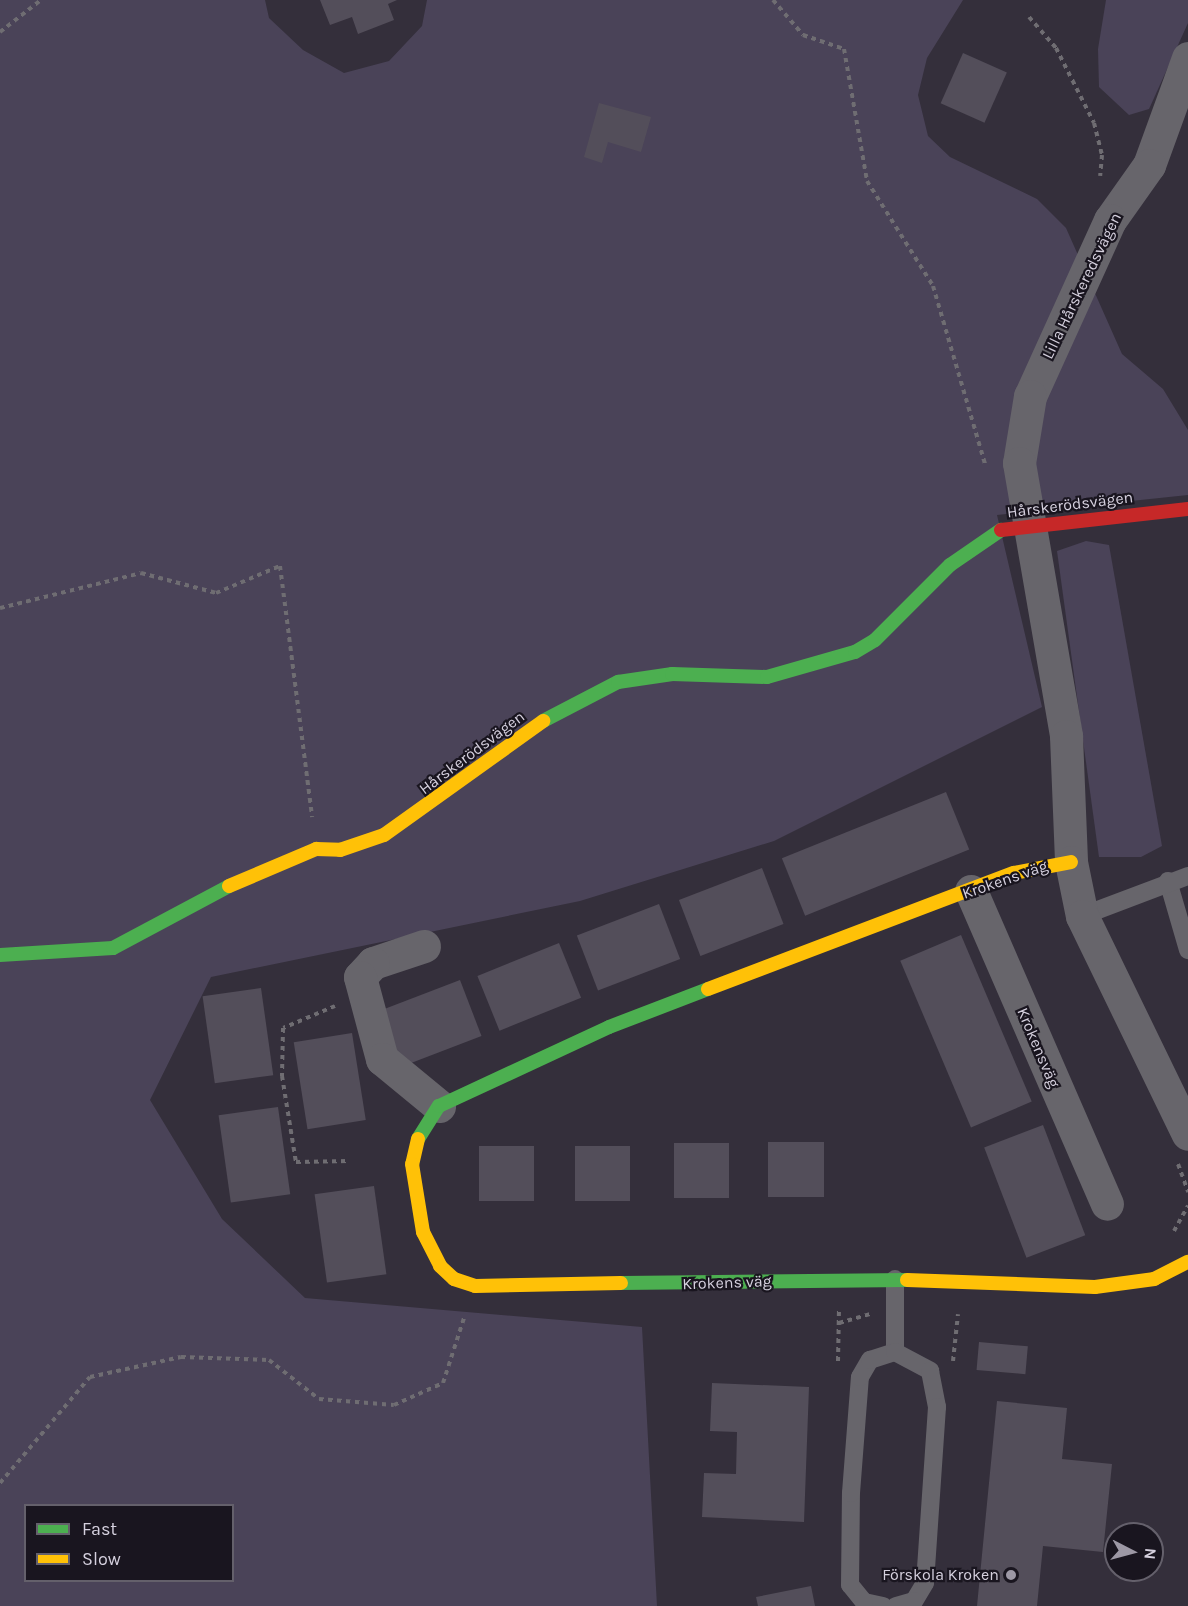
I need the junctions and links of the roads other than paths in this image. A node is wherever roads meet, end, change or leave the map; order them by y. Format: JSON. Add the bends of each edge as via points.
{"nodes":[{"id":1,"x":1188,"y":58,"type":"edge"},
{"id":2,"x":1188,"y":508,"type":"edge"},
{"id":3,"x":1027,"y":525,"type":"junction"},
{"id":4,"x":1071,"y":862,"type":"junction"},
{"id":5,"x":1188,"y":876,"type":"edge"},
{"id":6,"x":1168,"y":881,"type":"junction"},
{"id":7,"x":971,"y":891,"type":"junction"},
{"id":8,"x":1082,"y":916,"type":"junction"},
{"id":9,"x":424,"y":946,"type":"dead end"},
{"id":10,"x":1188,"y":950,"type":"edge"},
{"id":11,"x":0,"y":954,"type":"edge"},
{"id":12,"x":439,"y":1106,"type":"junction"},
{"id":13,"x":1188,"y":1134,"type":"edge"},
{"id":14,"x":1107,"y":1204,"type":"dead end"},
{"id":15,"x":1188,"y":1262,"type":"edge"},
{"id":16,"x":895,"y":1279,"type":"junction"},
{"id":17,"x":895,"y":1352,"type":"junction"},
{"id":18,"x":883,"y":1606,"type":"edge"},
{"id":19,"x":896,"y":1606,"type":"edge"}],
"edges":[{"from":1,"to":3,"type":"street","name":"Lilla Hårskeredsvägen","via":[[1149,165],[1110,220],[1030,396],[1019,463]]},
{"from":2,"to":3,"type":"street","name":"Hårskerödsvägen"},
{"from":3,"to":4,"type":"street","name":"Krokens väg","via":[[1066,736]]},
{"from":3,"to":11,"type":"street","name":"Hårskerödsvägen","via":[[980,540],[875,640],[855,652],[767,677],[672,674],[618,682],[530,728],[384,835],[340,850],[316,849],[213,892],[163,925],[113,948]]},
{"from":4,"to":7,"type":"street","name":"Krokens väg","via":[[1014,873]]},
{"from":4,"to":8,"type":"street","name":"Krokens väg"},
{"from":5,"to":6,"type":"lane"},
{"from":6,"to":8,"type":"lane"},
{"from":6,"to":10,"type":"lane"},
{"from":7,"to":12,"type":"street","name":"Krokens väg","via":[[609,1027]]},
{"from":7,"to":14,"type":"street","name":"Krokensväg"},
{"from":8,"to":13,"type":"street","name":"Krokens väg"},
{"from":9,"to":12,"type":"street","via":[[364,969],[360,977],[382,1059]]},
{"from":12,"to":16,"type":"street","name":"Krokens väg","via":[[420,1132],[412,1164],[423,1232],[440,1266],[454,1280],[475,1286]]},
{"from":15,"to":16,"type":"street","name":"Krokens väg","via":[[1154,1279],[1119,1286]]},
{"from":16,"to":17,"type":"lane"},
{"from":17,"to":18,"type":"lane","via":[[870,1360],[860,1377],[851,1493],[850,1585],[864,1602]]},
{"from":17,"to":19,"type":"lane","via":[[930,1371],[937,1407],[925,1583],[914,1601]]}]}
